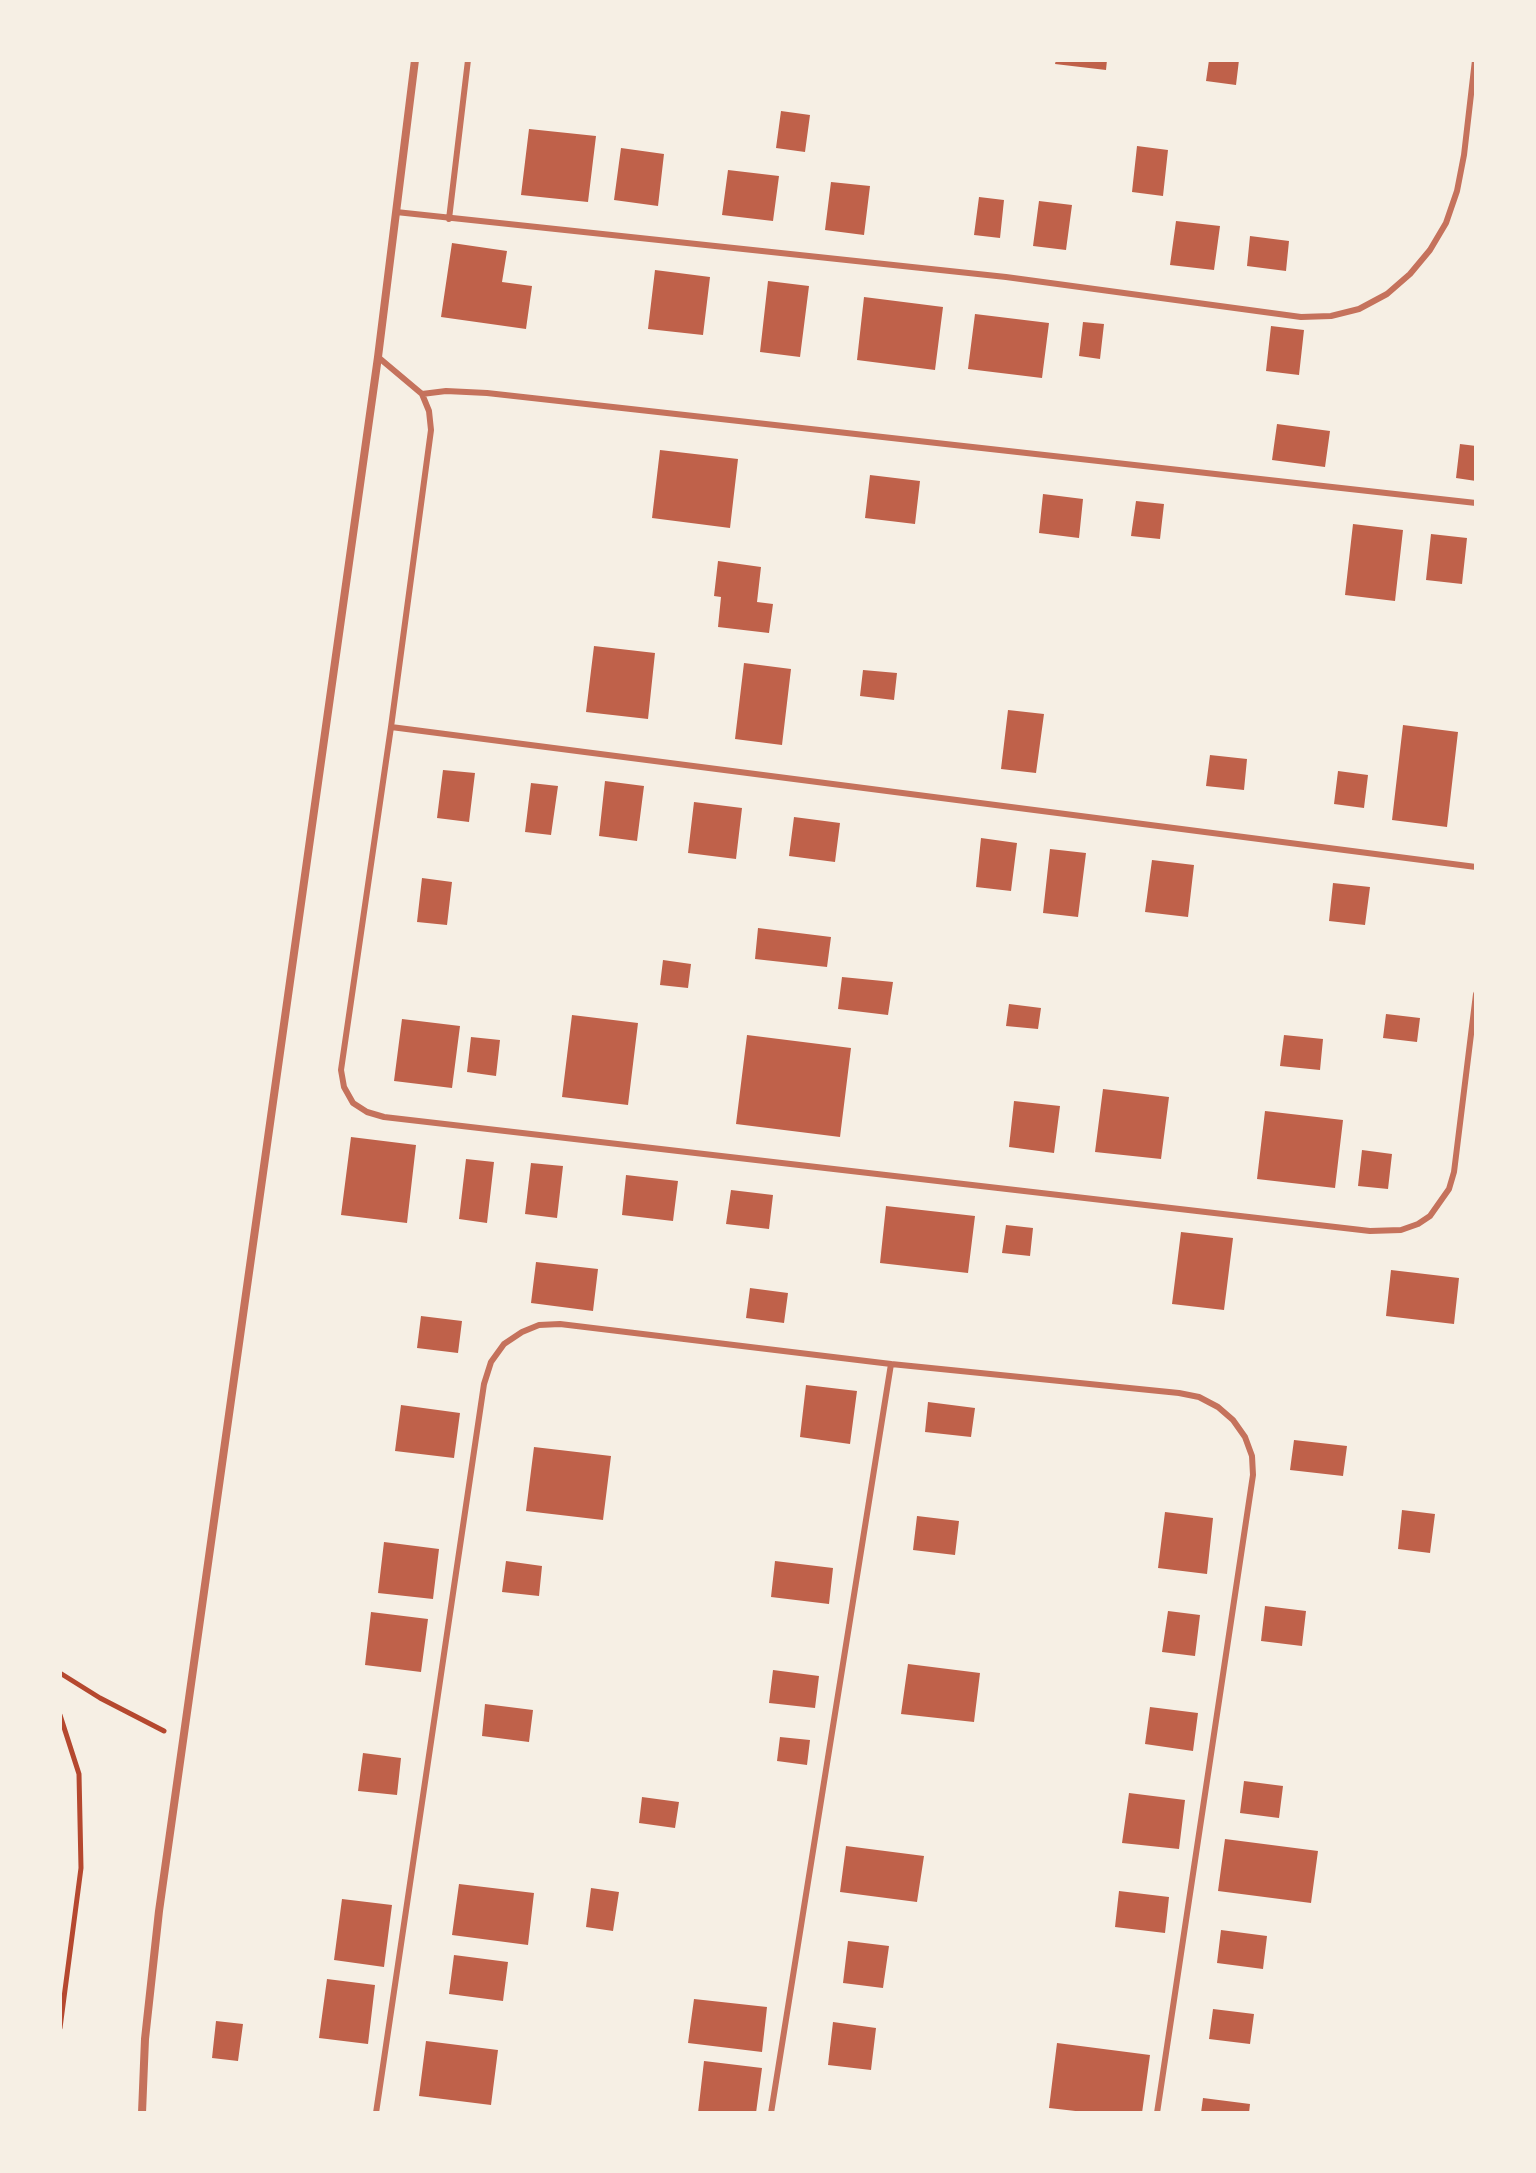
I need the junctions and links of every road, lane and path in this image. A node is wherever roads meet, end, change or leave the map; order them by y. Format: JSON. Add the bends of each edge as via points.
{"nodes":[{"id":1,"x":415,"y":60,"type":"edge"},
{"id":2,"x":468,"y":60,"type":"edge"},
{"id":3,"x":1475,"y":60,"type":"edge"},
{"id":4,"x":396,"y":212,"type":"junction"},
{"id":5,"x":449,"y":219,"type":"junction"},
{"id":6,"x":378,"y":357,"type":"junction"},
{"id":7,"x":422,"y":394,"type":"junction"},
{"id":8,"x":1476,"y":503,"type":"edge"},
{"id":9,"x":391,"y":727,"type":"junction"},
{"id":10,"x":1476,"y":867,"type":"edge"},
{"id":11,"x":1476,"y":994,"type":"edge"},
{"id":12,"x":891,"y":1364,"type":"junction"},
{"id":13,"x":60,"y":1673,"type":"edge"},
{"id":14,"x":60,"y":1715,"type":"edge"},
{"id":15,"x":184,"y":1741,"type":"junction"},
{"id":16,"x":60,"y":2028,"type":"edge"},
{"id":17,"x":142,"y":2113,"type":"edge"},
{"id":18,"x":376,"y":2113,"type":"edge"},
{"id":19,"x":771,"y":2113,"type":"edge"},
{"id":20,"x":1157,"y":2113,"type":"edge"}],
"edges":[{"from":1,"to":4,"type":"street"},
{"from":2,"to":5,"type":"lane"},
{"from":3,"to":5,"type":"lane","via":[[1464,155],[1446,223],[1430,250],[1387,294],[1331,316],[1301,317],[1006,277]]},
{"from":4,"to":5,"type":"lane"},
{"from":4,"to":6,"type":"street"},
{"from":6,"to":7,"type":"lane"},
{"from":6,"to":15,"type":"street"},
{"from":7,"to":8,"type":"lane","via":[[487,393]]},
{"from":7,"to":9,"type":"lane","via":[[430,420],[430,452]]},
{"from":9,"to":10,"type":"lane"},
{"from":9,"to":11,"type":"lane","via":[[341,1070],[353,1103],[384,1117],[1370,1231],[1401,1230],[1430,1216],[1449,1189]]},
{"from":12,"to":18,"type":"lane","via":[[560,1324],[522,1332],[491,1362]]},
{"from":12,"to":19,"type":"lane"},
{"from":12,"to":20,"type":"lane","via":[[1199,1397],[1233,1420],[1252,1456]]},
{"from":13,"to":15,"type":"path"},
{"from":14,"to":16,"type":"path","via":[[79,1774],[81,1868]]},
{"from":15,"to":17,"type":"street","via":[[145,2039]]}]}
